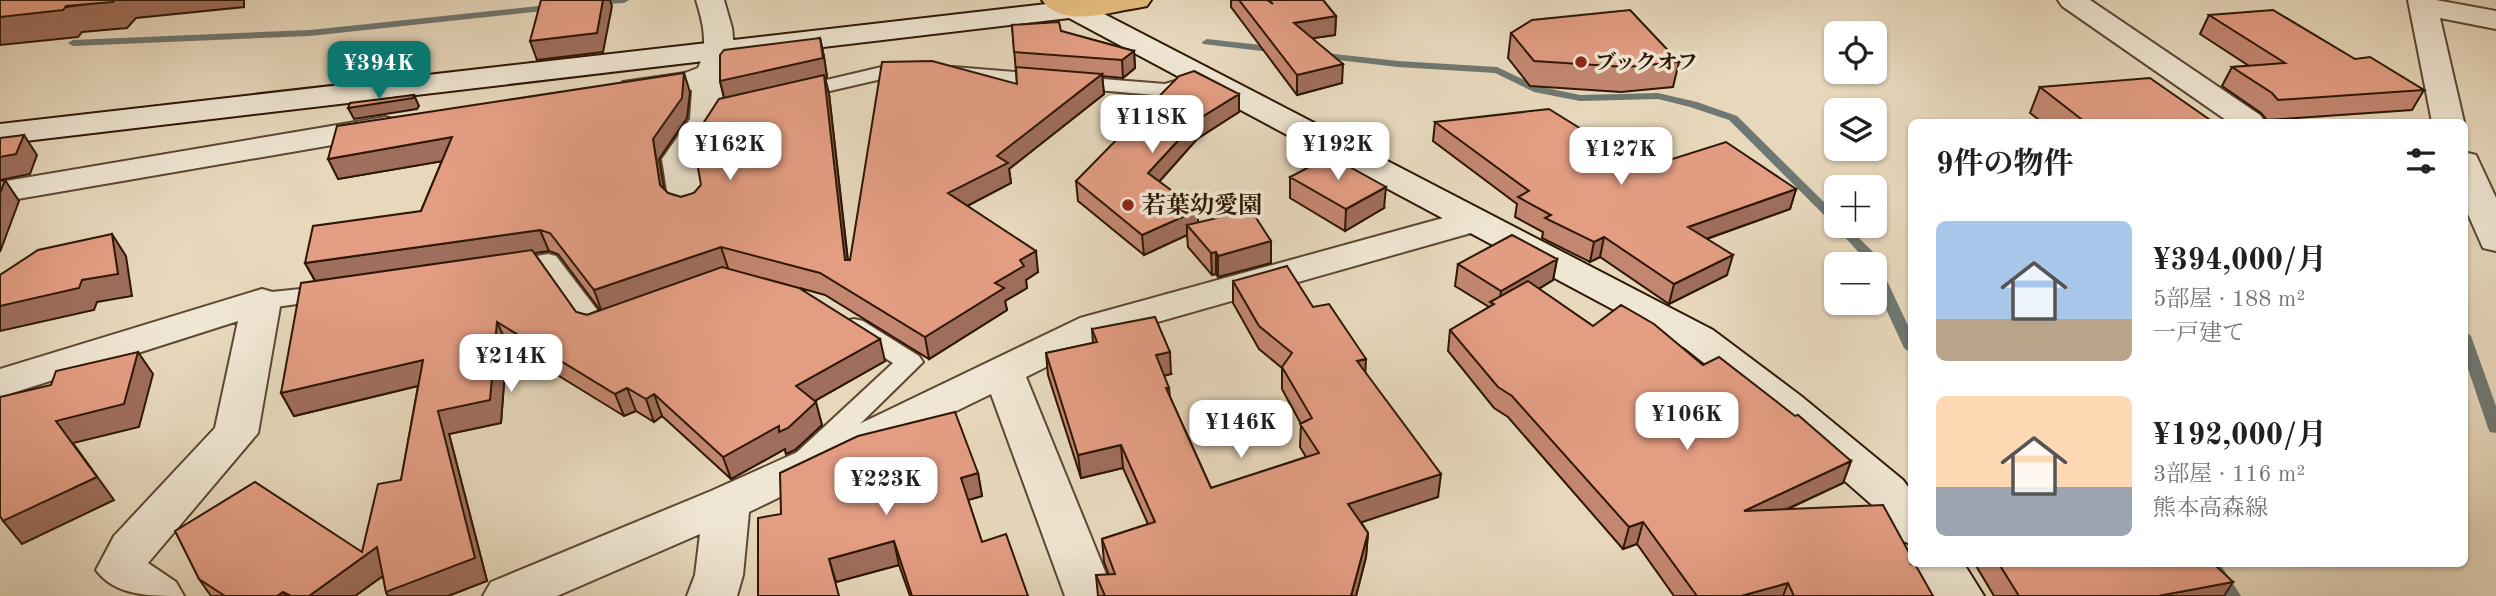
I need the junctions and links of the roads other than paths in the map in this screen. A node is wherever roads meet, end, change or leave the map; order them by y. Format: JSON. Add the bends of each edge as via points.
{"nodes":[{"id":1,"x":710,"y":0,"type":"edge"},
{"id":2,"x":974,"y":0,"type":"edge"},
{"id":3,"x":1137,"y":0,"type":"edge"},
{"id":4,"x":2072,"y":0,"type":"edge"},
{"id":5,"x":1065,"y":4,"type":"edge"},
{"id":6,"x":2428,"y":5,"type":"edge"},
{"id":7,"x":2496,"y":20,"type":"edge"},
{"id":8,"x":716,"y":51,"type":"junction"},
{"id":9,"x":1204,"y":78,"type":"junction"},
{"id":10,"x":604,"y":94,"type":"edge"},
{"id":11,"x":770,"y":99,"type":"edge"},
{"id":12,"x":0,"y":114,"type":"edge"},
{"id":13,"x":2245,"y":119,"type":"edge"},
{"id":14,"x":2447,"y":119,"type":"edge"},
{"id":15,"x":418,"y":122,"type":"edge"},
{"id":16,"x":0,"y":134,"type":"edge"},
{"id":17,"x":2468,"y":176,"type":"edge"},
{"id":18,"x":0,"y":192,"type":"edge"},
{"id":19,"x":687,"y":204,"type":"edge"},
{"id":20,"x":1472,"y":221,"type":"junction"},
{"id":21,"x":2483,"y":229,"type":"edge"},
{"id":22,"x":484,"y":271,"type":"edge"},
{"id":23,"x":354,"y":290,"type":"edge"},
{"id":24,"x":262,"y":301,"type":"junction"},
{"id":25,"x":635,"y":312,"type":"edge"},
{"id":26,"x":839,"y":317,"type":"edge"},
{"id":27,"x":1003,"y":370,"type":"junction"},
{"id":28,"x":0,"y":383,"type":"edge"},
{"id":29,"x":793,"y":473,"type":"junction"},
{"id":30,"x":727,"y":503,"type":"junction"},
{"id":31,"x":1908,"y":522,"type":"edge"},
{"id":32,"x":1940,"y":567,"type":"edge"},
{"id":33,"x":159,"y":596,"type":"edge"},
{"id":34,"x":508,"y":596,"type":"edge"},
{"id":35,"x":712,"y":596,"type":"edge"},
{"id":36,"x":1090,"y":596,"type":"edge"},
{"id":37,"x":1959,"y":596,"type":"edge"}],
"edges":[{"from":1,"to":8,"type":"street"},
{"from":2,"to":8,"type":"street"},
{"from":3,"to":5,"type":"main road"},
{"from":4,"to":13,"type":"street"},
{"from":5,"to":8,"type":"street"},
{"from":5,"to":9,"type":"street"},
{"from":6,"to":7,"type":"street"},
{"from":6,"to":14,"type":"street"},
{"from":8,"to":10,"type":"street","via":[[698,79]]},
{"from":8,"to":12,"type":"street"},
{"from":8,"to":16,"type":"street"},
{"from":8,"to":19,"type":"street","via":[[719,111],[679,159]]},
{"from":9,"to":11,"type":"lane","via":[[1166,90],[920,70],[886,72]]},
{"from":9,"to":20,"type":"street"},
{"from":15,"to":18,"type":"street"},
{"from":17,"to":21,"type":"street"},
{"from":20,"to":27,"type":"street","via":[[1094,327]]},
{"from":20,"to":31,"type":"street","via":[[1699,339],[1887,492]]},
{"from":22,"to":25,"type":"lane","via":[[548,261],[596,326]]},
{"from":23,"to":24,"type":"lane"},
{"from":24,"to":28,"type":"street"},
{"from":24,"to":33,"type":"street","via":[[236,433],[131,549],[120,569]]},
{"from":26,"to":29,"type":"lane","via":[[910,362]]},
{"from":27,"to":29,"type":"street"},
{"from":27,"to":36,"type":"street"},
{"from":29,"to":30,"type":"street"},
{"from":30,"to":34,"type":"street"},
{"from":30,"to":35,"type":"street","via":[[719,575]]},
{"from":32,"to":37,"type":"street"}]}
